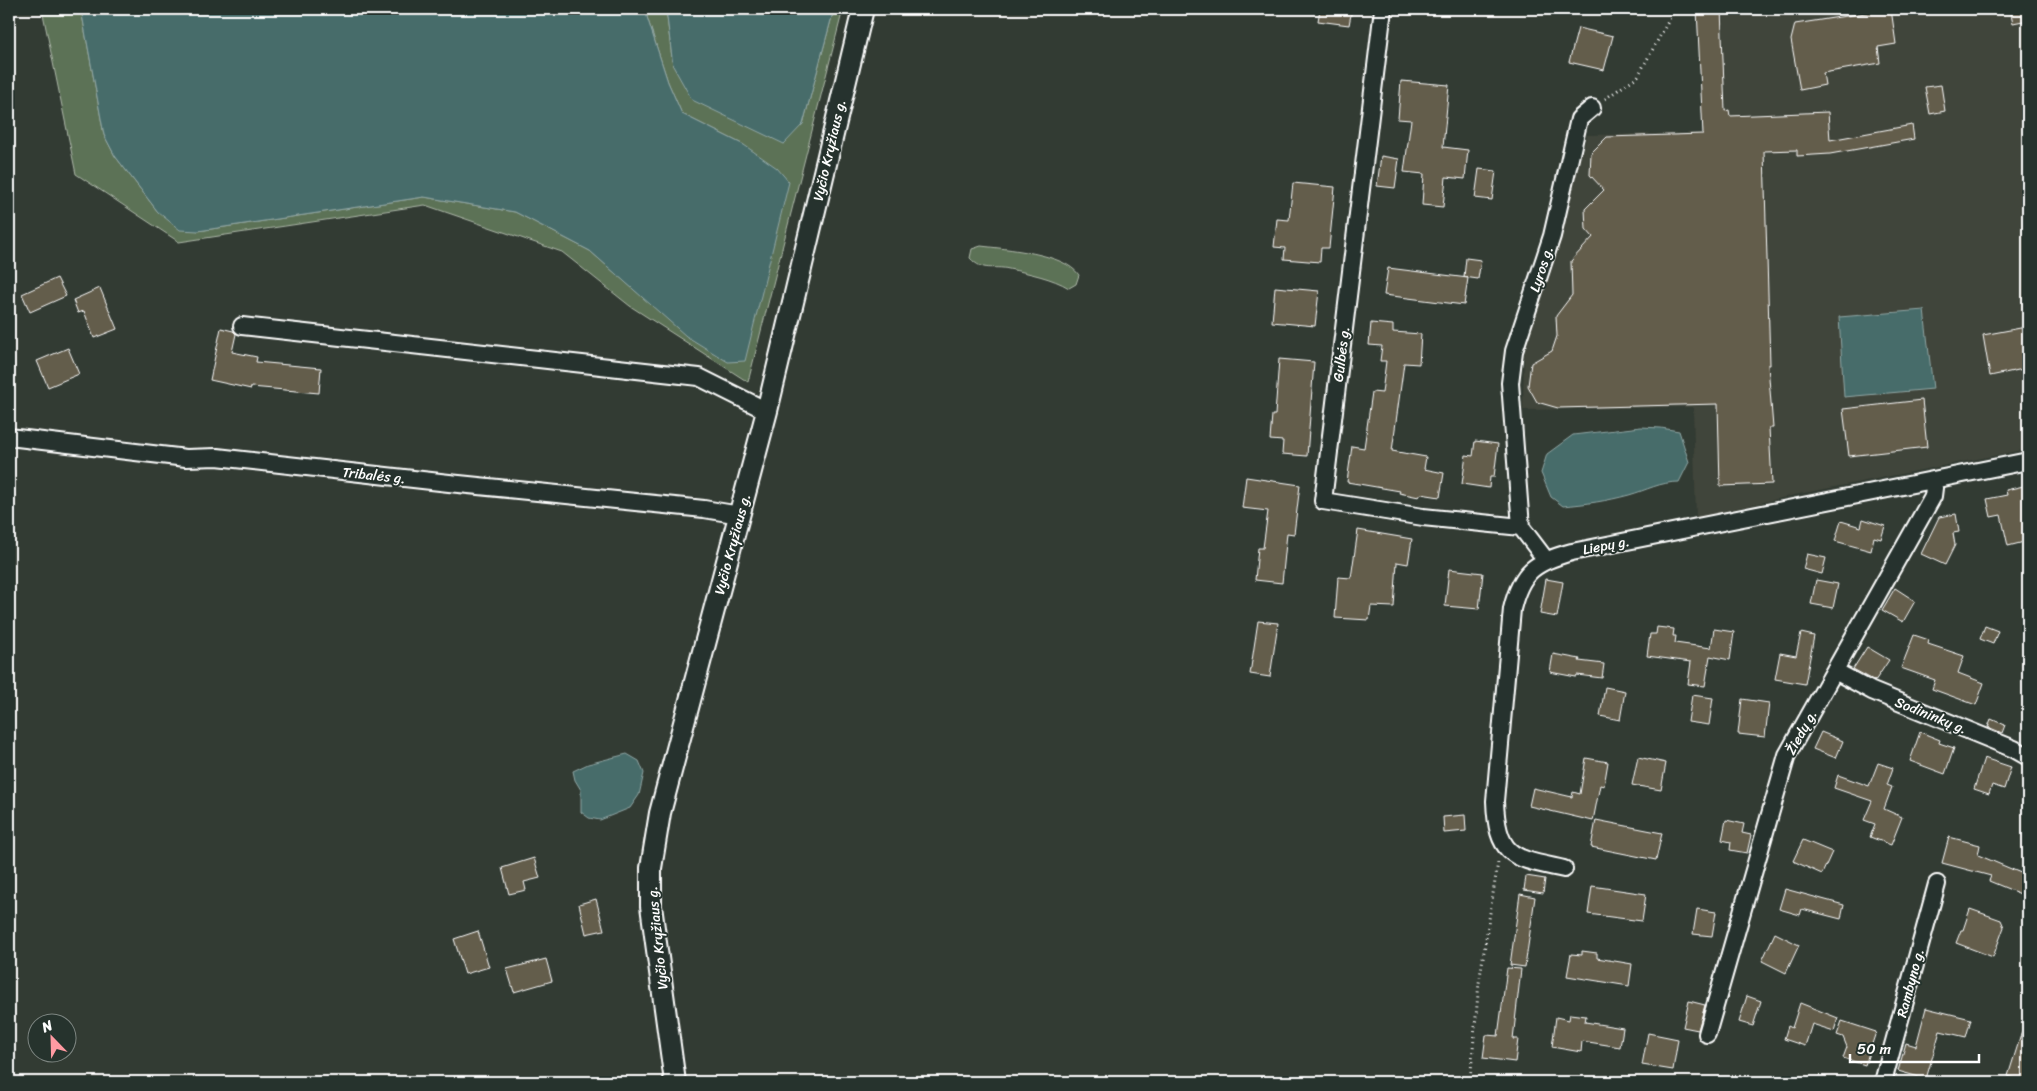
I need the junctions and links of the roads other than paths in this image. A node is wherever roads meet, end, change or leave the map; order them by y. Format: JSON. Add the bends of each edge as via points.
{"nodes":[{"id":1,"x":863,"y":9,"type":"edge"},
{"id":2,"x":1383,"y":9,"type":"edge"},
{"id":3,"x":1592,"y":108,"type":"road end"},
{"id":4,"x":242,"y":326,"type":"dead end"},
{"id":5,"x":767,"y":411,"type":"junction"},
{"id":6,"x":9,"y":437,"type":"edge"},
{"id":7,"x":2028,"y":461,"type":"edge"},
{"id":8,"x":1933,"y":480,"type":"junction"},
{"id":9,"x":740,"y":515,"type":"junction"},
{"id":10,"x":1521,"y":527,"type":"junction"},
{"id":11,"x":1546,"y":560,"type":"junction"},
{"id":12,"x":1835,"y":671,"type":"junction"},
{"id":13,"x":2028,"y":757,"type":"edge"},
{"id":14,"x":1564,"y":870,"type":"dead end"},
{"id":15,"x":1937,"y":884,"type":"dead end"},
{"id":16,"x":1708,"y":1034,"type":"dead end"},
{"id":17,"x":675,"y":1082,"type":"edge"},
{"id":18,"x":1883,"y":1082,"type":"edge"}],
"edges":[{"from":1,"to":5,"type":"street","name":"Vyčio Kryžiaus g."},
{"from":2,"to":10,"type":"street","name":"Gulbės g.","via":[[1323,501],[1424,517]]},
{"from":3,"to":10,"type":"street","name":"Lyros g.","via":[[1579,119],[1552,236],[1514,351],[1510,383]]},
{"from":4,"to":5,"type":"street","via":[[699,377]]},
{"from":5,"to":9,"type":"street","name":"Vyčio Kryžiaus g."},
{"from":6,"to":9,"type":"street","name":"Tribalės g.","via":[[186,458],[217,457],[704,508]]},
{"from":7,"to":8,"type":"street","name":"Liepų g."},
{"from":8,"to":11,"type":"street","name":"Liepų g.","via":[[1572,552]]},
{"from":8,"to":12,"type":"street","name":"Žiedų g.","via":[[1932,496]]},
{"from":9,"to":17,"type":"street","name":"Vyčio Kryžiaus g.","via":[[660,813],[651,868],[651,906]]},
{"from":10,"to":11,"type":"street"},
{"from":11,"to":14,"type":"street","name":"Liepų g.","via":[[1524,576],[1512,609],[1495,801],[1496,824],[1514,856]]},
{"from":12,"to":13,"type":"street","name":"Sodininkų g.","via":[[1872,691]]},
{"from":12,"to":16,"type":"street","name":"Žiedų g.","via":[[1787,755]]},
{"from":15,"to":18,"type":"street","name":"Rambyno g."}]}
